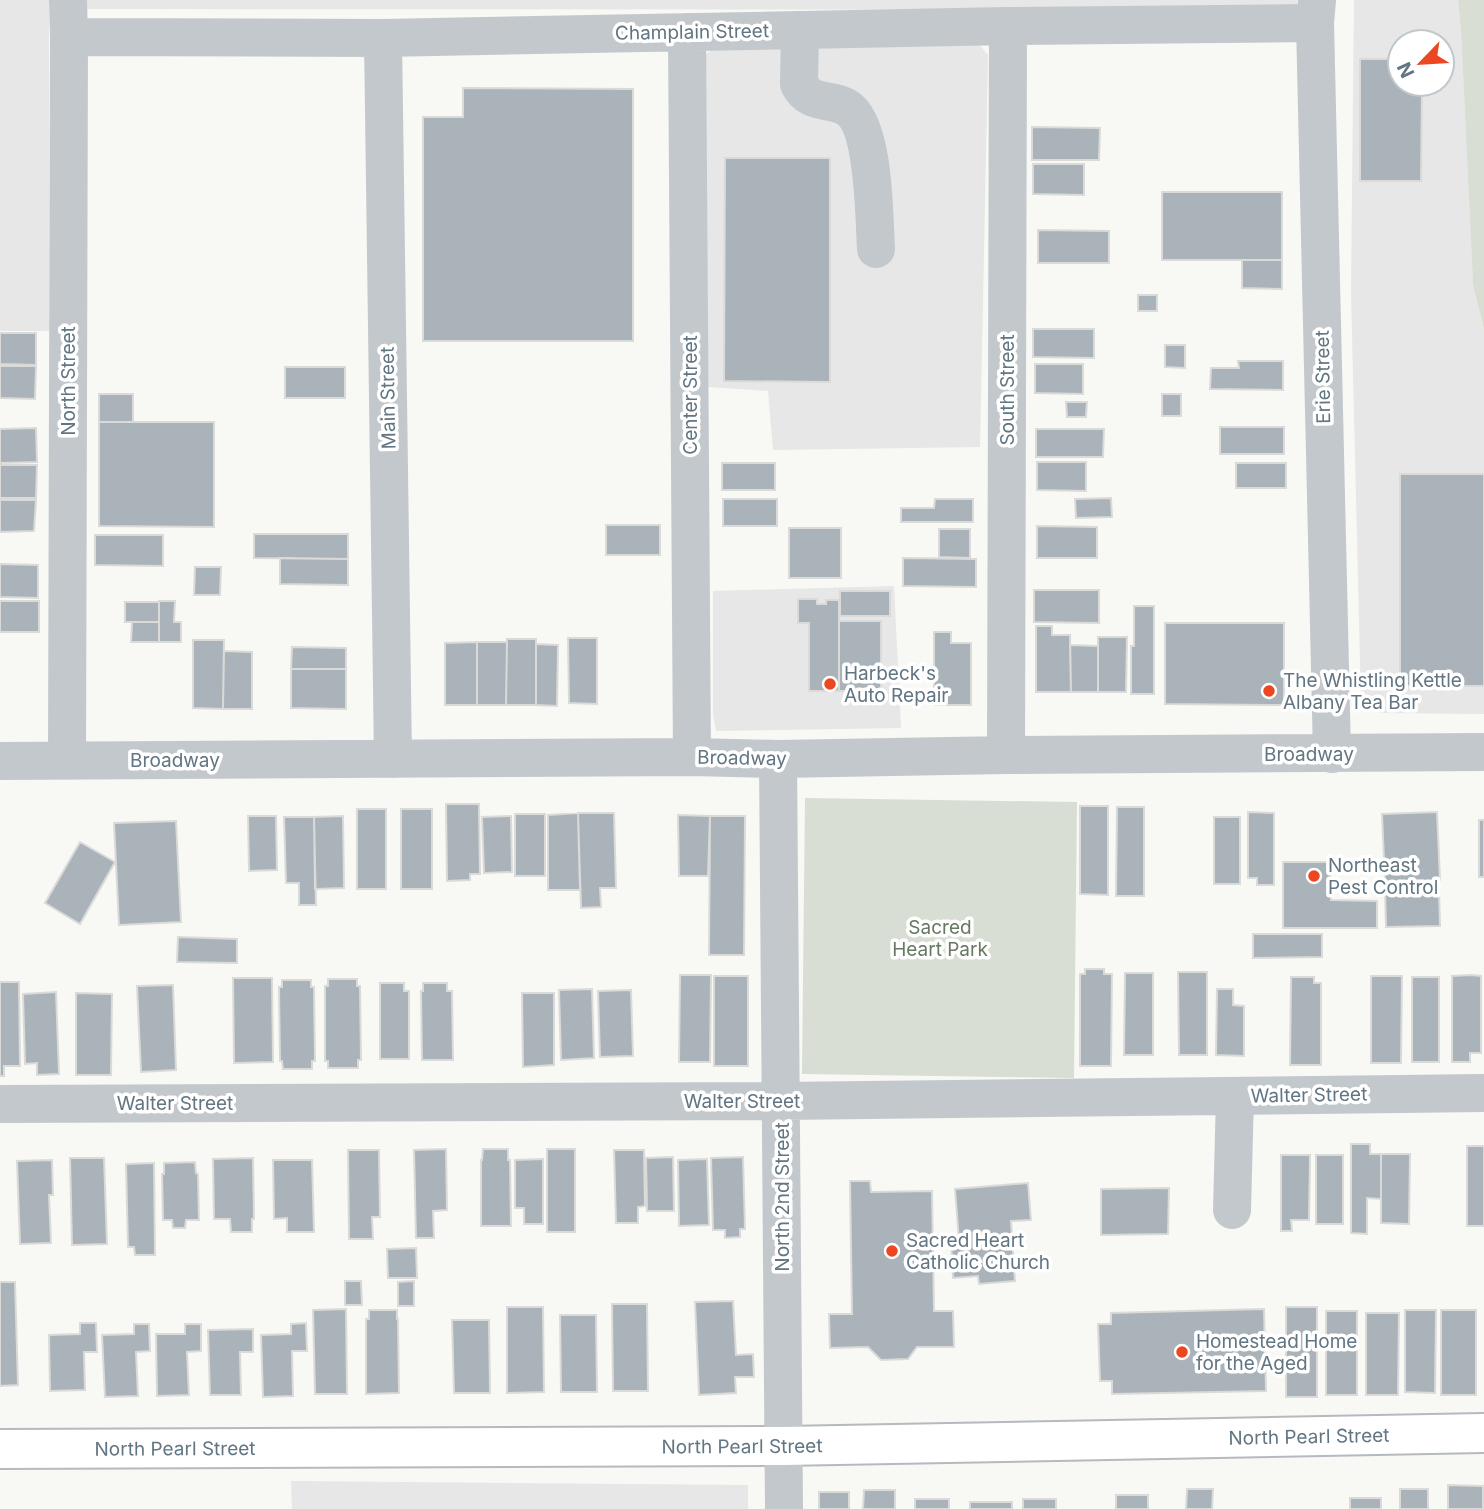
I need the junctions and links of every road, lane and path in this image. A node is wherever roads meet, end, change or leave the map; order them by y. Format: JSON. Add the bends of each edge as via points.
{"nodes":[{"id":1,"x":1316,"y":11,"type":"edge"},
{"id":2,"x":68,"y":19,"type":"edge"},
{"id":3,"x":1008,"y":26,"type":"junction"},
{"id":4,"x":800,"y":30,"type":"junction"},
{"id":5,"x":687,"y":32,"type":"junction"},
{"id":6,"x":383,"y":38,"type":"junction"},
{"id":7,"x":876,"y":249,"type":"dead end"},
{"id":8,"x":1484,"y":752,"type":"edge"},
{"id":9,"x":1332,"y":754,"type":"junction"},
{"id":10,"x":1006,"y":755,"type":"junction"},
{"id":11,"x":692,"y":757,"type":"junction"},
{"id":12,"x":393,"y":759,"type":"junction"},
{"id":13,"x":778,"y":759,"type":"junction"},
{"id":14,"x":0,"y":761,"type":"edge"},
{"id":15,"x":67,"y":761,"type":"junction"},
{"id":16,"x":1484,"y":1093,"type":"edge"},
{"id":17,"x":1235,"y":1096,"type":"junction"},
{"id":18,"x":781,"y":1101,"type":"junction"},
{"id":19,"x":0,"y":1104,"type":"edge"},
{"id":20,"x":1232,"y":1210,"type":"dead end"},
{"id":21,"x":1484,"y":1433,"type":"edge"},
{"id":22,"x":783,"y":1446,"type":"junction"},
{"id":23,"x":0,"y":1448,"type":"edge"},
{"id":24,"x":784,"y":1509,"type":"edge"}],
"edges":[{"from":1,"to":3,"type":"street","name":"Champlain Street"},
{"from":1,"to":9,"type":"street","name":"Erie Street"},
{"from":2,"to":6,"type":"street","name":"Champlain Street"},
{"from":2,"to":15,"type":"street","name":"North Street"},
{"from":3,"to":4,"type":"street","name":"Champlain Street"},
{"from":3,"to":10,"type":"street","name":"South Street"},
{"from":4,"to":5,"type":"street","name":"Champlain Street"},
{"from":4,"to":7,"type":"street","via":[[799,85],[821,102],[852,111],[867,142]]},
{"from":5,"to":6,"type":"street","name":"Champlain Street"},
{"from":5,"to":11,"type":"street","name":"Center Street"},
{"from":6,"to":12,"type":"street","name":"Main Street"},
{"from":8,"to":9,"type":"street","name":"Broadway"},
{"from":9,"to":10,"type":"street","name":"Broadway"},
{"from":10,"to":13,"type":"street","name":"Broadway"},
{"from":11,"to":12,"type":"street","name":"Broadway"},
{"from":11,"to":13,"type":"street","name":"Broadway"},
{"from":12,"to":15,"type":"street","name":"Broadway"},
{"from":13,"to":18,"type":"street","name":"North 2nd Street"},
{"from":14,"to":15,"type":"street","name":"Broadway"},
{"from":16,"to":17,"type":"street","name":"Walter Street"},
{"from":17,"to":18,"type":"street","name":"Walter Street"},
{"from":17,"to":20,"type":"street"},
{"from":18,"to":19,"type":"street","name":"Walter Street"},
{"from":18,"to":22,"type":"street","name":"North 2nd Street"},
{"from":21,"to":22,"type":"main road","name":"North Pearl Street"},
{"from":22,"to":23,"type":"main road","name":"North Pearl Street"},
{"from":22,"to":24,"type":"street","name":"North 2nd Street"}]}
